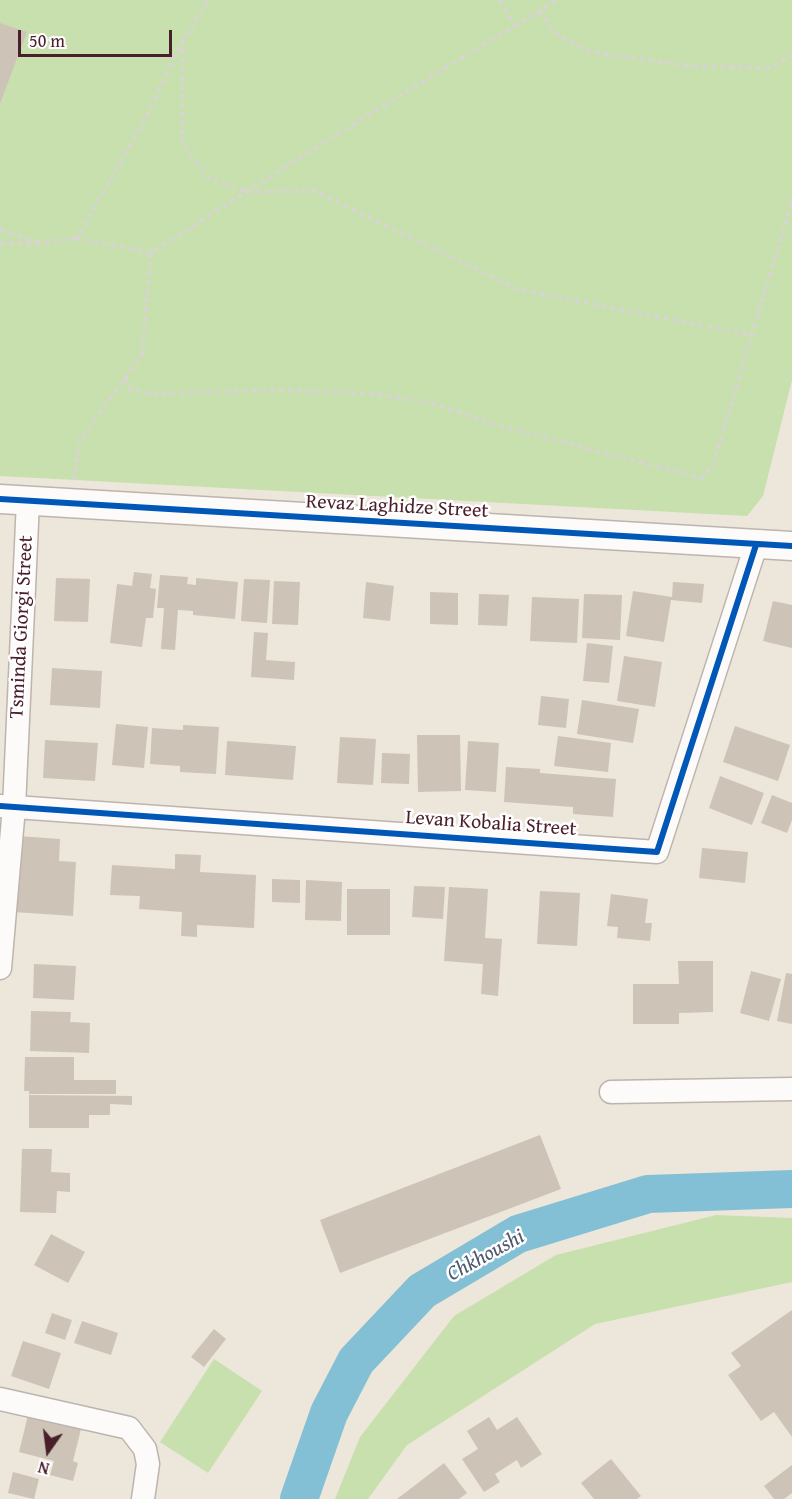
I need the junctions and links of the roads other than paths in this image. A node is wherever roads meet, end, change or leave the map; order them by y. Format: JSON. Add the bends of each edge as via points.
{"nodes":[{"id":1,"x":0,"y":499,"type":"edge"},
{"id":2,"x":28,"y":501,"type":"junction"},
{"id":3,"x":756,"y":545,"type":"junction"},
{"id":4,"x":792,"y":546,"type":"edge"},
{"id":5,"x":7,"y":806,"type":"edge"},
{"id":6,"x":0,"y":968,"type":"edge"},
{"id":7,"x":792,"y":1089,"type":"edge"},
{"id":8,"x":611,"y":1092,"type":"dead end"},
{"id":9,"x":0,"y":1399,"type":"edge"},
{"id":10,"x":143,"y":1499,"type":"edge"}],
"edges":[{"from":1,"to":2,"type":"street","name":"Revaz Laghidze Street"},
{"from":2,"to":3,"type":"street","name":"Revaz Laghidze Street"},
{"from":2,"to":5,"type":"street","name":"Tsminda Giorgi Street"},
{"from":3,"to":4,"type":"street","name":"Revaz Laghidze Street"},
{"from":3,"to":5,"type":"street","name":"Levan Kobalia Street","via":[[657,852]]},
{"from":5,"to":6,"type":"street","name":"Tsminda Giorgi Street"},
{"from":7,"to":8,"type":"street"},
{"from":9,"to":10,"type":"street","via":[[129,1428],[145,1449],[148,1464]]}]}
